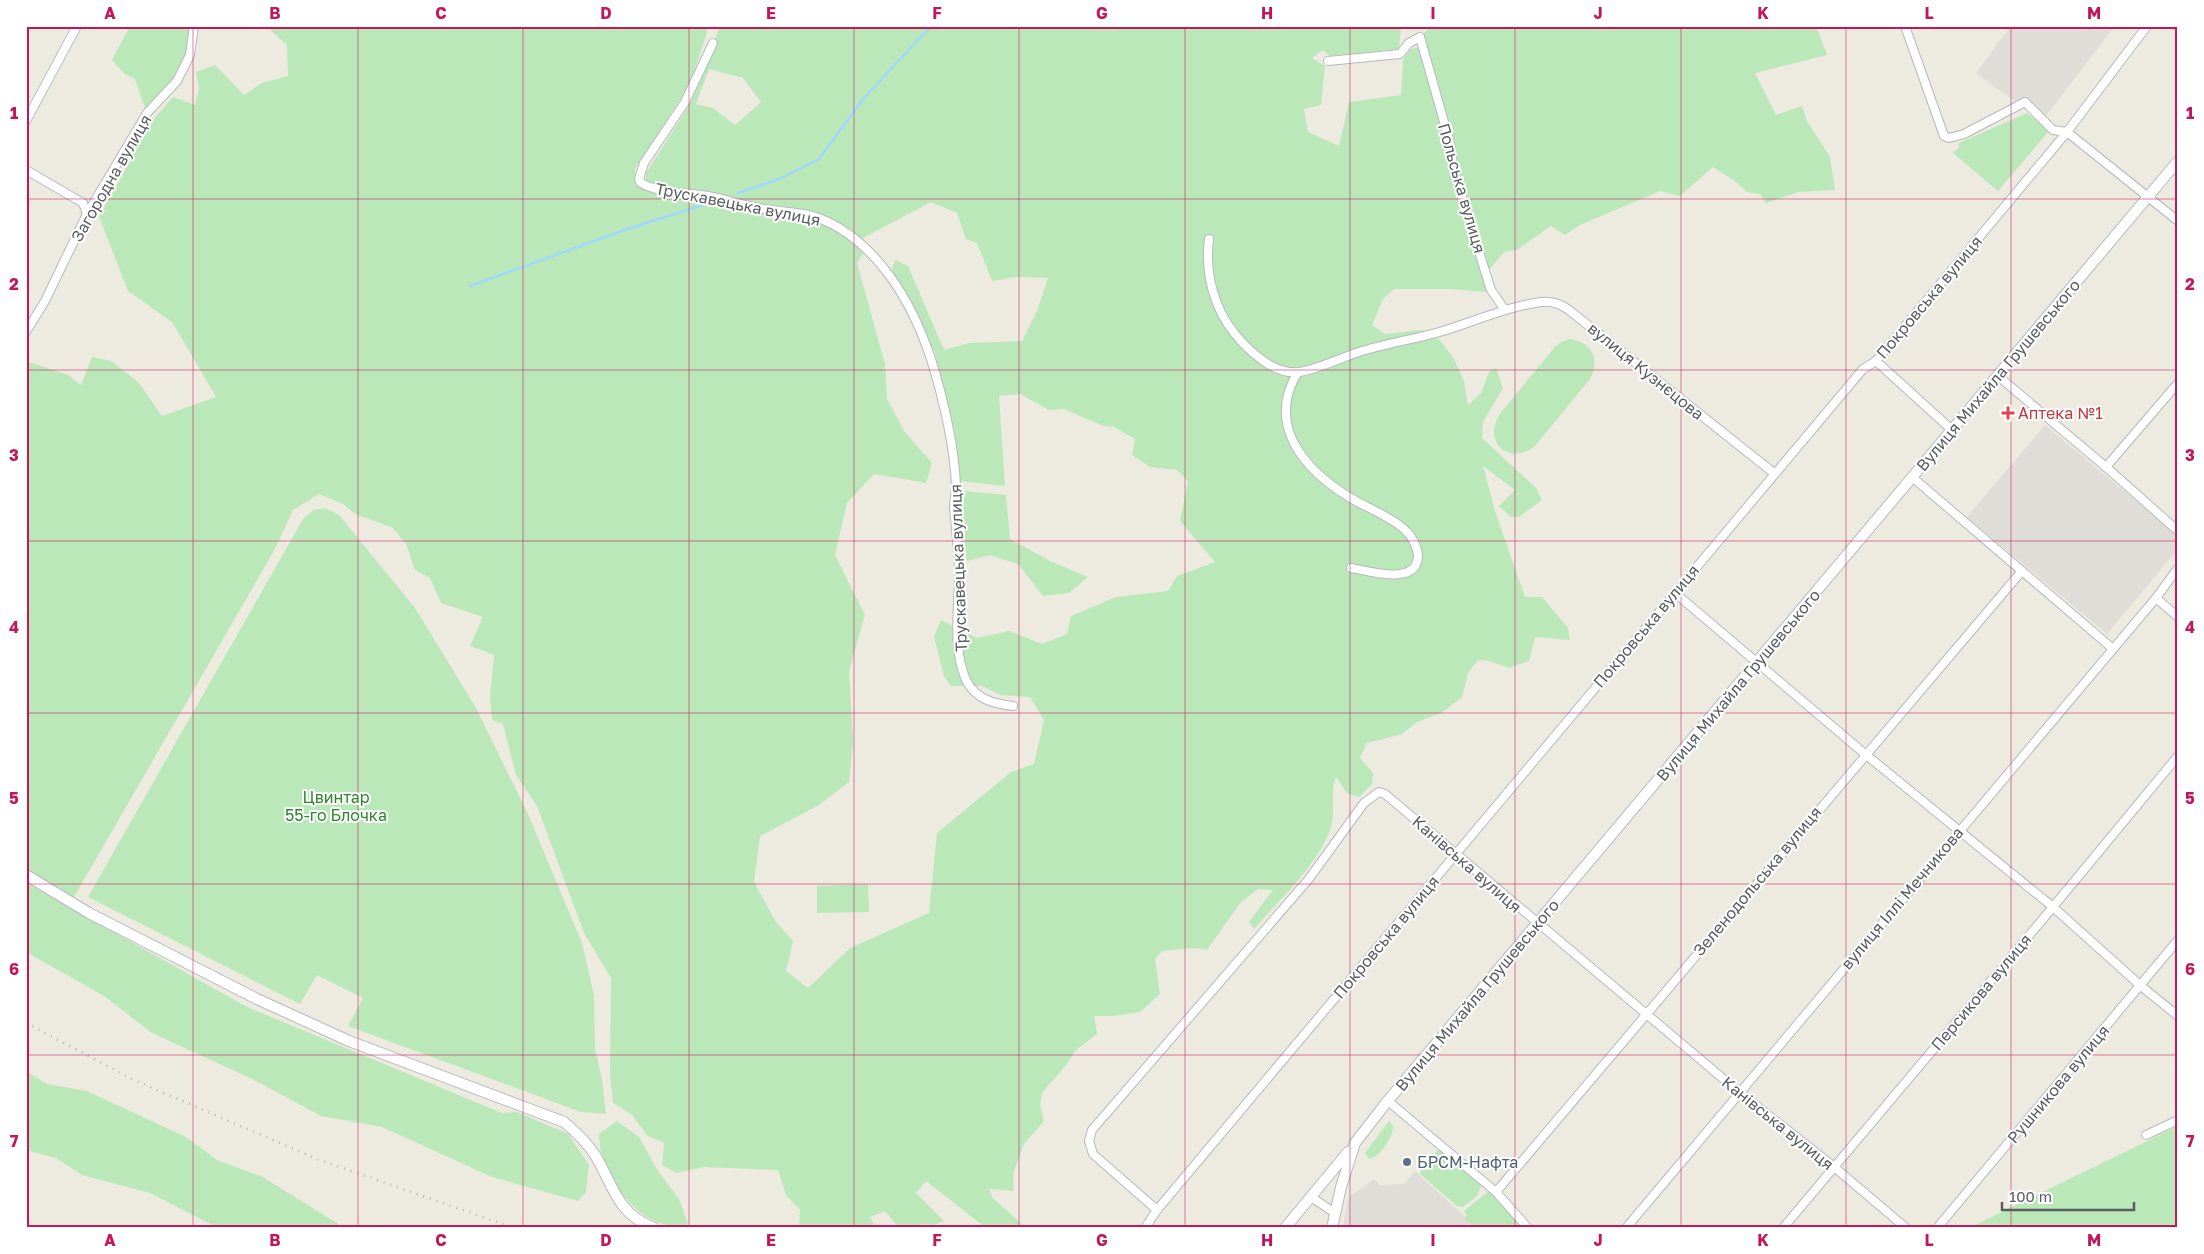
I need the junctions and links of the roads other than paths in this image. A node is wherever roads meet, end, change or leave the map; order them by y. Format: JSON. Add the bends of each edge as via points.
{"nodes":[{"id":1,"x":77,"y":26,"type":"edge"},
{"id":2,"x":194,"y":26,"type":"edge"},
{"id":3,"x":1905,"y":26,"type":"edge"},
{"id":4,"x":2147,"y":26,"type":"edge"},
{"id":5,"x":713,"y":43,"type":"dead end"},
{"id":6,"x":1328,"y":61,"type":"dead end"},
{"id":7,"x":26,"y":121,"type":"edge"},
{"id":8,"x":2067,"y":132,"type":"junction"},
{"id":9,"x":2178,"y":161,"type":"edge"},
{"id":10,"x":26,"y":170,"type":"edge"},
{"id":11,"x":2148,"y":196,"type":"junction"},
{"id":12,"x":87,"y":214,"type":"junction"},
{"id":13,"x":2178,"y":221,"type":"edge"},
{"id":14,"x":1208,"y":238,"type":"dead end"},
{"id":15,"x":1505,"y":310,"type":"junction"},
{"id":16,"x":26,"y":332,"type":"edge"},
{"id":17,"x":1876,"y":361,"type":"junction"},
{"id":18,"x":1298,"y":372,"type":"junction"},
{"id":19,"x":1998,"y":376,"type":"junction"},
{"id":20,"x":2178,"y":383,"type":"edge"},
{"id":21,"x":1952,"y":430,"type":"junction"},
{"id":22,"x":2106,"y":467,"type":"junction"},
{"id":23,"x":1775,"y":474,"type":"junction"},
{"id":24,"x":1912,"y":478,"type":"junction"},
{"id":25,"x":2178,"y":531,"type":"edge"},
{"id":26,"x":1351,"y":568,"type":"dead end"},
{"id":27,"x":2178,"y":568,"type":"edge"},
{"id":28,"x":2021,"y":572,"type":"junction"},
{"id":29,"x":1675,"y":593,"type":"junction"},
{"id":30,"x":2156,"y":598,"type":"junction"},
{"id":31,"x":2178,"y":617,"type":"edge"},
{"id":32,"x":2112,"y":648,"type":"junction"},
{"id":33,"x":1757,"y":663,"type":"junction"},
{"id":34,"x":1013,"y":706,"type":"dead end"},
{"id":35,"x":1865,"y":754,"type":"junction"},
{"id":36,"x":2178,"y":756,"type":"edge"},
{"id":37,"x":1960,"y":830,"type":"junction"},
{"id":38,"x":1456,"y":854,"type":"junction"},
{"id":39,"x":26,"y":875,"type":"edge"},
{"id":40,"x":2053,"y":907,"type":"junction"},
{"id":41,"x":1537,"y":924,"type":"junction"},
{"id":42,"x":2178,"y":940,"type":"edge"},
{"id":43,"x":2141,"y":986,"type":"junction"},
{"id":44,"x":1646,"y":1013,"type":"junction"},
{"id":45,"x":2178,"y":1016,"type":"edge"},
{"id":46,"x":1739,"y":1092,"type":"junction"},
{"id":47,"x":1388,"y":1101,"type":"junction"},
{"id":48,"x":2178,"y":1120,"type":"edge"},
{"id":49,"x":2146,"y":1135,"type":"dead end"},
{"id":50,"x":1356,"y":1144,"type":"junction"},
{"id":51,"x":1833,"y":1166,"type":"junction"},
{"id":52,"x":1496,"y":1192,"type":"junction"},
{"id":53,"x":1311,"y":1198,"type":"junction"},
{"id":54,"x":1157,"y":1210,"type":"junction"},
{"id":55,"x":1335,"y":1212,"type":"junction"},
{"id":56,"x":654,"y":1228,"type":"edge"},
{"id":57,"x":1145,"y":1228,"type":"edge"},
{"id":58,"x":1285,"y":1228,"type":"edge"},
{"id":59,"x":1332,"y":1228,"type":"edge"},
{"id":60,"x":1528,"y":1228,"type":"edge"},
{"id":61,"x":1626,"y":1228,"type":"edge"},
{"id":62,"x":1783,"y":1228,"type":"edge"},
{"id":63,"x":1906,"y":1228,"type":"edge"},
{"id":64,"x":1937,"y":1228,"type":"edge"}],
"edges":[{"from":1,"to":7,"type":"street"},
{"from":2,"to":12,"type":"street","name":"Загородна вулиця","via":[[190,56],[177,81],[147,113]]},
{"from":3,"to":8,"type":"street","via":[[1944,136],[1964,134],[2023,102],[2053,130]]},
{"from":4,"to":8,"type":"street","name":"Покровська вулиця"},
{"from":5,"to":34,"type":"street","name":"Трускавецька вулиця","via":[[685,102],[644,163],[639,179],[641,183],[658,189],[817,217],[852,238],[889,274],[918,324],[931,358],[948,433],[956,486],[957,646],[962,668],[974,692],[982,698]]},
{"from":6,"to":15,"type":"street","name":"Польська вулиця","via":[[1400,54],[1409,43],[1420,37],[1450,143],[1454,172],[1491,290]]},
{"from":8,"to":11,"type":"street"},
{"from":8,"to":17,"type":"street","name":"Покровська вулиця"},
{"from":9,"to":11,"type":"street","name":"Вулиця Михайла Грушевського"},
{"from":10,"to":12,"type":"street","via":[[83,203]]},
{"from":11,"to":13,"type":"street"},
{"from":11,"to":19,"type":"street","name":"Вулиця Михайла Грушевського"},
{"from":12,"to":16,"type":"street","name":"Загородна вулиця","via":[[45,301]]},
{"from":14,"to":18,"type":"street","via":[[1206,261],[1209,277],[1231,330],[1264,360],[1281,370]]},
{"from":15,"to":18,"type":"street","via":[[1434,334],[1370,348]]},
{"from":15,"to":23,"type":"street","name":"вулиця Кузнєцова","via":[[1555,302],[1569,310]]},
{"from":17,"to":21,"type":"street"},
{"from":17,"to":23,"type":"street","name":"Покровська вулиця","via":[[1863,369]]},
{"from":18,"to":26,"type":"street","via":[[1288,395],[1285,418],[1288,434],[1299,451],[1329,484],[1405,530],[1417,548],[1418,559],[1413,569],[1403,575]]},
{"from":19,"to":21,"type":"street","name":"Вулиця Михайла Грушевського"},
{"from":19,"to":22,"type":"street"},
{"from":20,"to":22,"type":"street"},
{"from":21,"to":24,"type":"street","name":"Вулиця Михайла Грушевського"},
{"from":22,"to":25,"type":"street"},
{"from":23,"to":29,"type":"street","name":"Покровська вулиця"},
{"from":24,"to":28,"type":"street"},
{"from":24,"to":33,"type":"street","name":"Вулиця Михайла Грушевського"},
{"from":27,"to":30,"type":"street","name":"вулиця Іллі Мечникова"},
{"from":28,"to":32,"type":"street"},
{"from":28,"to":35,"type":"street","name":"Зеленодольська вулиця"},
{"from":29,"to":33,"type":"street"},
{"from":29,"to":38,"type":"street","name":"Покровська вулиця"},
{"from":30,"to":31,"type":"street"},
{"from":30,"to":32,"type":"street","name":"вулиця Іллі Мечникова"},
{"from":32,"to":37,"type":"street","name":"вулиця Іллі Мечникова"},
{"from":33,"to":35,"type":"street"},
{"from":33,"to":41,"type":"street","name":"Вулиця Михайла Грушевського"},
{"from":35,"to":37,"type":"street"},
{"from":35,"to":44,"type":"street","name":"Зеленодольська вулиця"},
{"from":36,"to":40,"type":"street","name":"Персикова вулиця"},
{"from":37,"to":40,"type":"street"},
{"from":37,"to":46,"type":"street","name":"вулиця Іллі Мечникова"},
{"from":38,"to":41,"type":"street","name":"Канівська вулиця"},
{"from":38,"to":54,"type":"street","name":"Покровська вулиця"},
{"from":38,"to":54,"type":"street","name":"Канівська вулиця","via":[[1385,794],[1373,794],[1356,813],[1308,880],[1092,1130],[1089,1141],[1093,1154]]},
{"from":39,"to":56,"type":"street","via":[[89,912],[257,999],[349,1041],[564,1122],[584,1138],[627,1212]]},
{"from":40,"to":43,"type":"street"},
{"from":40,"to":51,"type":"street","name":"Персикова вулиця"},
{"from":41,"to":44,"type":"street","name":"Канівська вулиця"},
{"from":41,"to":47,"type":"street","name":"Вулиця Михайла Грушевського"},
{"from":42,"to":43,"type":"street","name":"Рушникова вулиця"},
{"from":43,"to":45,"type":"street"},
{"from":43,"to":64,"type":"street","name":"Рушникова вулиця"},
{"from":44,"to":46,"type":"street","name":"Канівська вулиця"},
{"from":44,"to":52,"type":"street","name":"Зеленодольська вулиця"},
{"from":46,"to":51,"type":"street","name":"Канівська вулиця"},
{"from":46,"to":61,"type":"street","name":"вулиця Іллі Мечникова"},
{"from":47,"to":50,"type":"street","name":"Вулиця Михайла Грушевського"},
{"from":47,"to":52,"type":"street"},
{"from":48,"to":49,"type":"street"},
{"from":50,"to":53,"type":"street"},
{"from":50,"to":55,"type":"street","name":"Вулиця Михайла Грушевського","via":[[1347,1164]]},
{"from":51,"to":62,"type":"street","name":"Персикова вулиця"},
{"from":51,"to":63,"type":"street","name":"Канівська вулиця"},
{"from":52,"to":60,"type":"street"},
{"from":53,"to":55,"type":"street"},
{"from":53,"to":58,"type":"street"},
{"from":54,"to":57,"type":"street","name":"Покровська вулиця"},
{"from":55,"to":59,"type":"street","name":"Вулиця Михайла Грушевського"}]}
